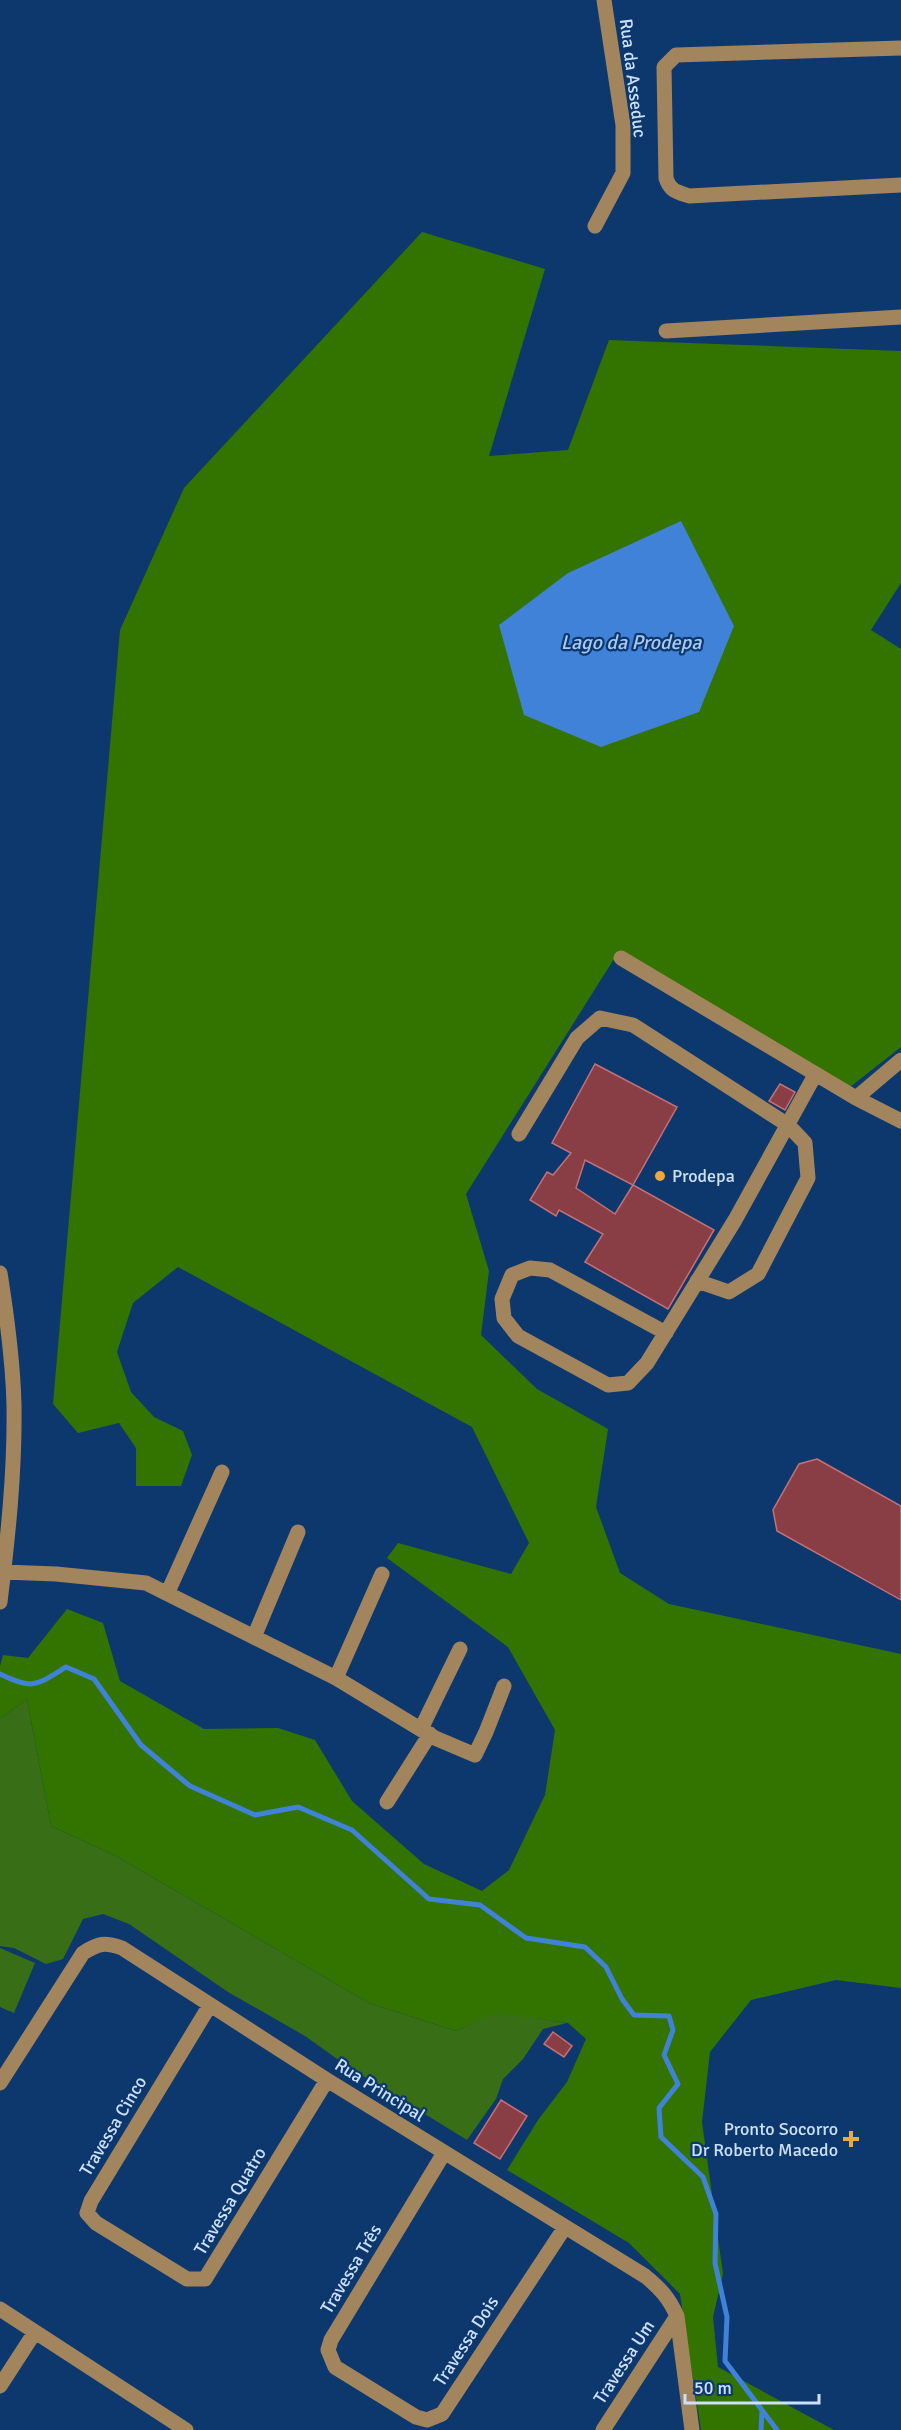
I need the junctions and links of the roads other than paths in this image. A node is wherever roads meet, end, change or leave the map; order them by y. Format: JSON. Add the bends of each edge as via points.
{"nodes":[{"id":1,"x":604,"y":0,"type":"edge"},
{"id":2,"x":901,"y":48,"type":"edge"},
{"id":3,"x":901,"y":185,"type":"edge"},
{"id":4,"x":595,"y":226,"type":"dead end"},
{"id":5,"x":901,"y":317,"type":"edge"},
{"id":6,"x":666,"y":331,"type":"dead end"},
{"id":7,"x":621,"y":957,"type":"dead end"},
{"id":8,"x":901,"y":1060,"type":"edge"},
{"id":9,"x":815,"y":1076,"type":"junction"},
{"id":10,"x":856,"y":1098,"type":"junction"},
{"id":11,"x":901,"y":1121,"type":"edge"},
{"id":12,"x":788,"y":1125,"type":"junction"},
{"id":13,"x":519,"y":1134,"type":"dead end"},
{"id":14,"x":0,"y":1273,"type":"edge"},
{"id":15,"x":697,"y":1281,"type":"junction"},
{"id":16,"x":666,"y":1332,"type":"junction"},
{"id":17,"x":222,"y":1472,"type":"dead end"},
{"id":18,"x":298,"y":1532,"type":"dead end"},
{"id":19,"x":4,"y":1572,"type":"junction"},
{"id":20,"x":382,"y":1574,"type":"dead end"},
{"id":21,"x":168,"y":1592,"type":"junction"},
{"id":22,"x":0,"y":1602,"type":"edge"},
{"id":23,"x":254,"y":1637,"type":"junction"},
{"id":24,"x":460,"y":1649,"type":"dead end"},
{"id":25,"x":336,"y":1678,"type":"junction"},
{"id":26,"x":504,"y":1686,"type":"dead end"},
{"id":27,"x":425,"y":1732,"type":"junction"},
{"id":28,"x":387,"y":1802,"type":"dead end"},
{"id":29,"x":210,"y":2006,"type":"junction"},
{"id":30,"x":327,"y":2080,"type":"junction"},
{"id":31,"x":0,"y":2084,"type":"edge"},
{"id":32,"x":444,"y":2153,"type":"junction"},
{"id":33,"x":565,"y":2227,"type":"junction"},
{"id":34,"x":140,"y":2251,"type":"joint"},
{"id":35,"x":0,"y":2309,"type":"edge"},
{"id":36,"x":677,"y":2316,"type":"junction"},
{"id":37,"x":35,"y":2332,"type":"junction"},
{"id":38,"x":0,"y":2386,"type":"edge"},
{"id":39,"x":376,"y":2392,"type":"joint"},
{"id":40,"x":186,"y":2430,"type":"edge"},
{"id":41,"x":603,"y":2430,"type":"edge"},
{"id":42,"x":692,"y":2430,"type":"edge"}],
"edges":[{"from":1,"to":4,"type":"street","name":"Rua da Asseduc","via":[[623,125],[623,173]]},
{"from":2,"to":3,"type":"street","via":[[676,55],[664,67],[666,178],[674,191],[689,196]]},
{"from":5,"to":6,"type":"street"},
{"from":7,"to":9,"type":"street"},
{"from":8,"to":10,"type":"street"},
{"from":9,"to":10,"type":"street"},
{"from":9,"to":12,"type":"street"},
{"from":10,"to":11,"type":"street"},
{"from":12,"to":13,"type":"street","via":[[633,1025],[600,1018],[577,1038]]},
{"from":12,"to":15,"type":"street"},
{"from":12,"to":15,"type":"street","via":[[806,1143],[808,1178],[758,1274],[729,1292]]},
{"from":14,"to":19,"type":"street","via":[[10,1338],[14,1405]]},
{"from":15,"to":16,"type":"street"},
{"from":16,"to":16,"type":"street","via":[[628,1383],[608,1385],[518,1336],[504,1318],[502,1299],[512,1275],[530,1268],[550,1270]]},
{"from":17,"to":21,"type":"street"},
{"from":18,"to":23,"type":"street"},
{"from":19,"to":21,"type":"street","via":[[146,1583]]},
{"from":19,"to":22,"type":"street"},
{"from":20,"to":25,"type":"street"},
{"from":21,"to":23,"type":"street"},
{"from":23,"to":25,"type":"street"},
{"from":24,"to":27,"type":"street"},
{"from":25,"to":27,"type":"street"},
{"from":26,"to":27,"type":"street","via":[[475,1755]]},
{"from":27,"to":28,"type":"street"},
{"from":29,"to":30,"type":"street","name":"Rua Principal"},
{"from":29,"to":31,"type":"street","name":"Rua Principal","via":[[122,1948],[96,1944],[83,1953]]},
{"from":29,"to":34,"type":"street","name":"Travessa Cinco","via":[[87,2213]]},
{"from":30,"to":32,"type":"street","name":"Rua Principal"},
{"from":30,"to":34,"type":"street","name":"Travessa Quatro","via":[[206,2279],[187,2279]]},
{"from":32,"to":33,"type":"street","name":"Rua Principal"},
{"from":32,"to":39,"type":"street","name":"Travessa Três","via":[[328,2350],[335,2367]]},
{"from":33,"to":36,"type":"street","name":"Rua Principal","via":[[645,2276],[670,2299]]},
{"from":33,"to":39,"type":"street","name":"Travessa Dois","via":[[442,2414],[427,2420],[416,2418]]},
{"from":35,"to":37,"type":"street"},
{"from":36,"to":41,"type":"street","name":"Travessa Um"},
{"from":36,"to":42,"type":"street","name":"Rua Principal"},
{"from":37,"to":38,"type":"street"},
{"from":37,"to":40,"type":"street"}]}
